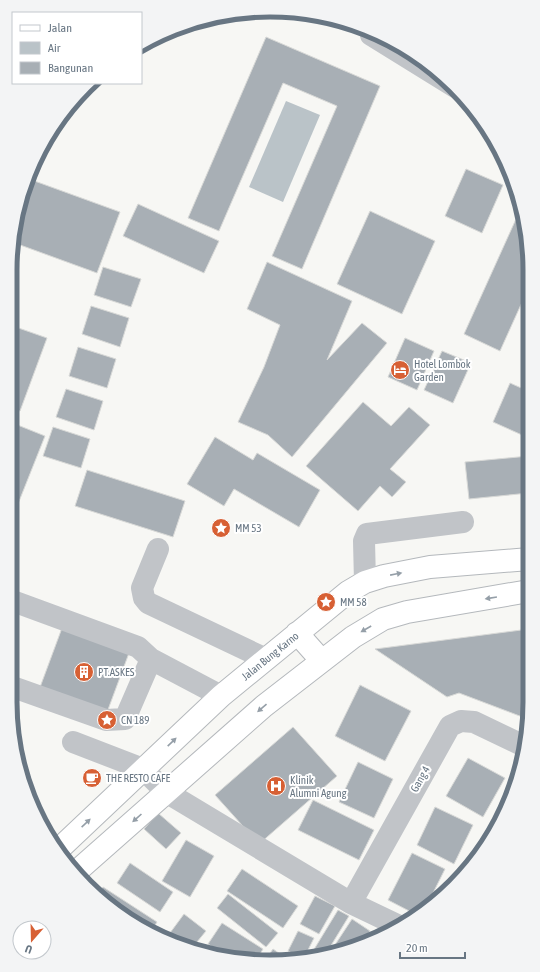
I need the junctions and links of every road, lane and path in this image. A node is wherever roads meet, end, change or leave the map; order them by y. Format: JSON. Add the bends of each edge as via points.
{"nodes":[{"id":1,"x":463,"y":522,"type":"dead end"},
{"id":2,"x":158,"y":549,"type":"dead end"},
{"id":3,"x":523,"y":559,"type":"edge"},
{"id":4,"x":364,"y":582,"type":"junction"},
{"id":5,"x":523,"y":593,"type":"edge"},
{"id":6,"x":17,"y":603,"type":"edge"},
{"id":7,"x":297,"y":633,"type":"junction"},
{"id":8,"x":151,"y":659,"type":"junction"},
{"id":9,"x":266,"y":659,"type":"junction"},
{"id":10,"x":321,"y":660,"type":"junction"},
{"id":11,"x":17,"y":688,"type":"edge"},
{"id":12,"x":221,"y":696,"type":"junction"},
{"id":13,"x":73,"y":742,"type":"dead end"},
{"id":14,"x":519,"y":744,"type":"edge"},
{"id":15,"x":143,"y":769,"type":"junction"},
{"id":16,"x":166,"y":792,"type":"junction"},
{"id":17,"x":62,"y":846,"type":"edge"},
{"id":18,"x":80,"y":869,"type":"edge"},
{"id":19,"x":351,"y":903,"type":"junction"},
{"id":20,"x":393,"y":923,"type":"edge"}],
"edges":[{"from":1,"to":4,"type":"street","via":[[367,534],[364,541]]},
{"from":2,"to":9,"type":"street","via":[[142,588],[148,603]]},
{"from":4,"to":3,"type":"main road","name":"Jalan Bung Karno","one_way":true,"via":[[430,567]]},
{"from":4,"to":7,"type":"main road","name":"Jalan Bung Karno"},
{"from":5,"to":10,"type":"main road","one_way":true,"via":[[407,612],[383,619]]},
{"from":6,"to":8,"type":"street","via":[[138,647]]},
{"from":7,"to":9,"type":"main road","name":"Jalan Bung Karno"},
{"from":7,"to":10,"type":"main road"},
{"from":8,"to":11,"type":"street","via":[[125,719],[106,720]]},
{"from":8,"to":12,"type":"street"},
{"from":9,"to":12,"type":"main road","name":"Jalan Bung Karno"},
{"from":10,"to":16,"type":"main road","one_way":true},
{"from":15,"to":12,"type":"main road","name":"Jalan Bung Karno","one_way":true},
{"from":13,"to":15,"type":"street"},
{"from":14,"to":19,"type":"street","name":"Gang 4","via":[[474,722],[460,721],[450,726]]},
{"from":15,"to":16,"type":"street"},
{"from":17,"to":15,"type":"main road","name":"Jalan Bung Karno","one_way":true},
{"from":16,"to":18,"type":"main road","one_way":true},
{"from":16,"to":19,"type":"street"},
{"from":19,"to":20,"type":"street"}]}
